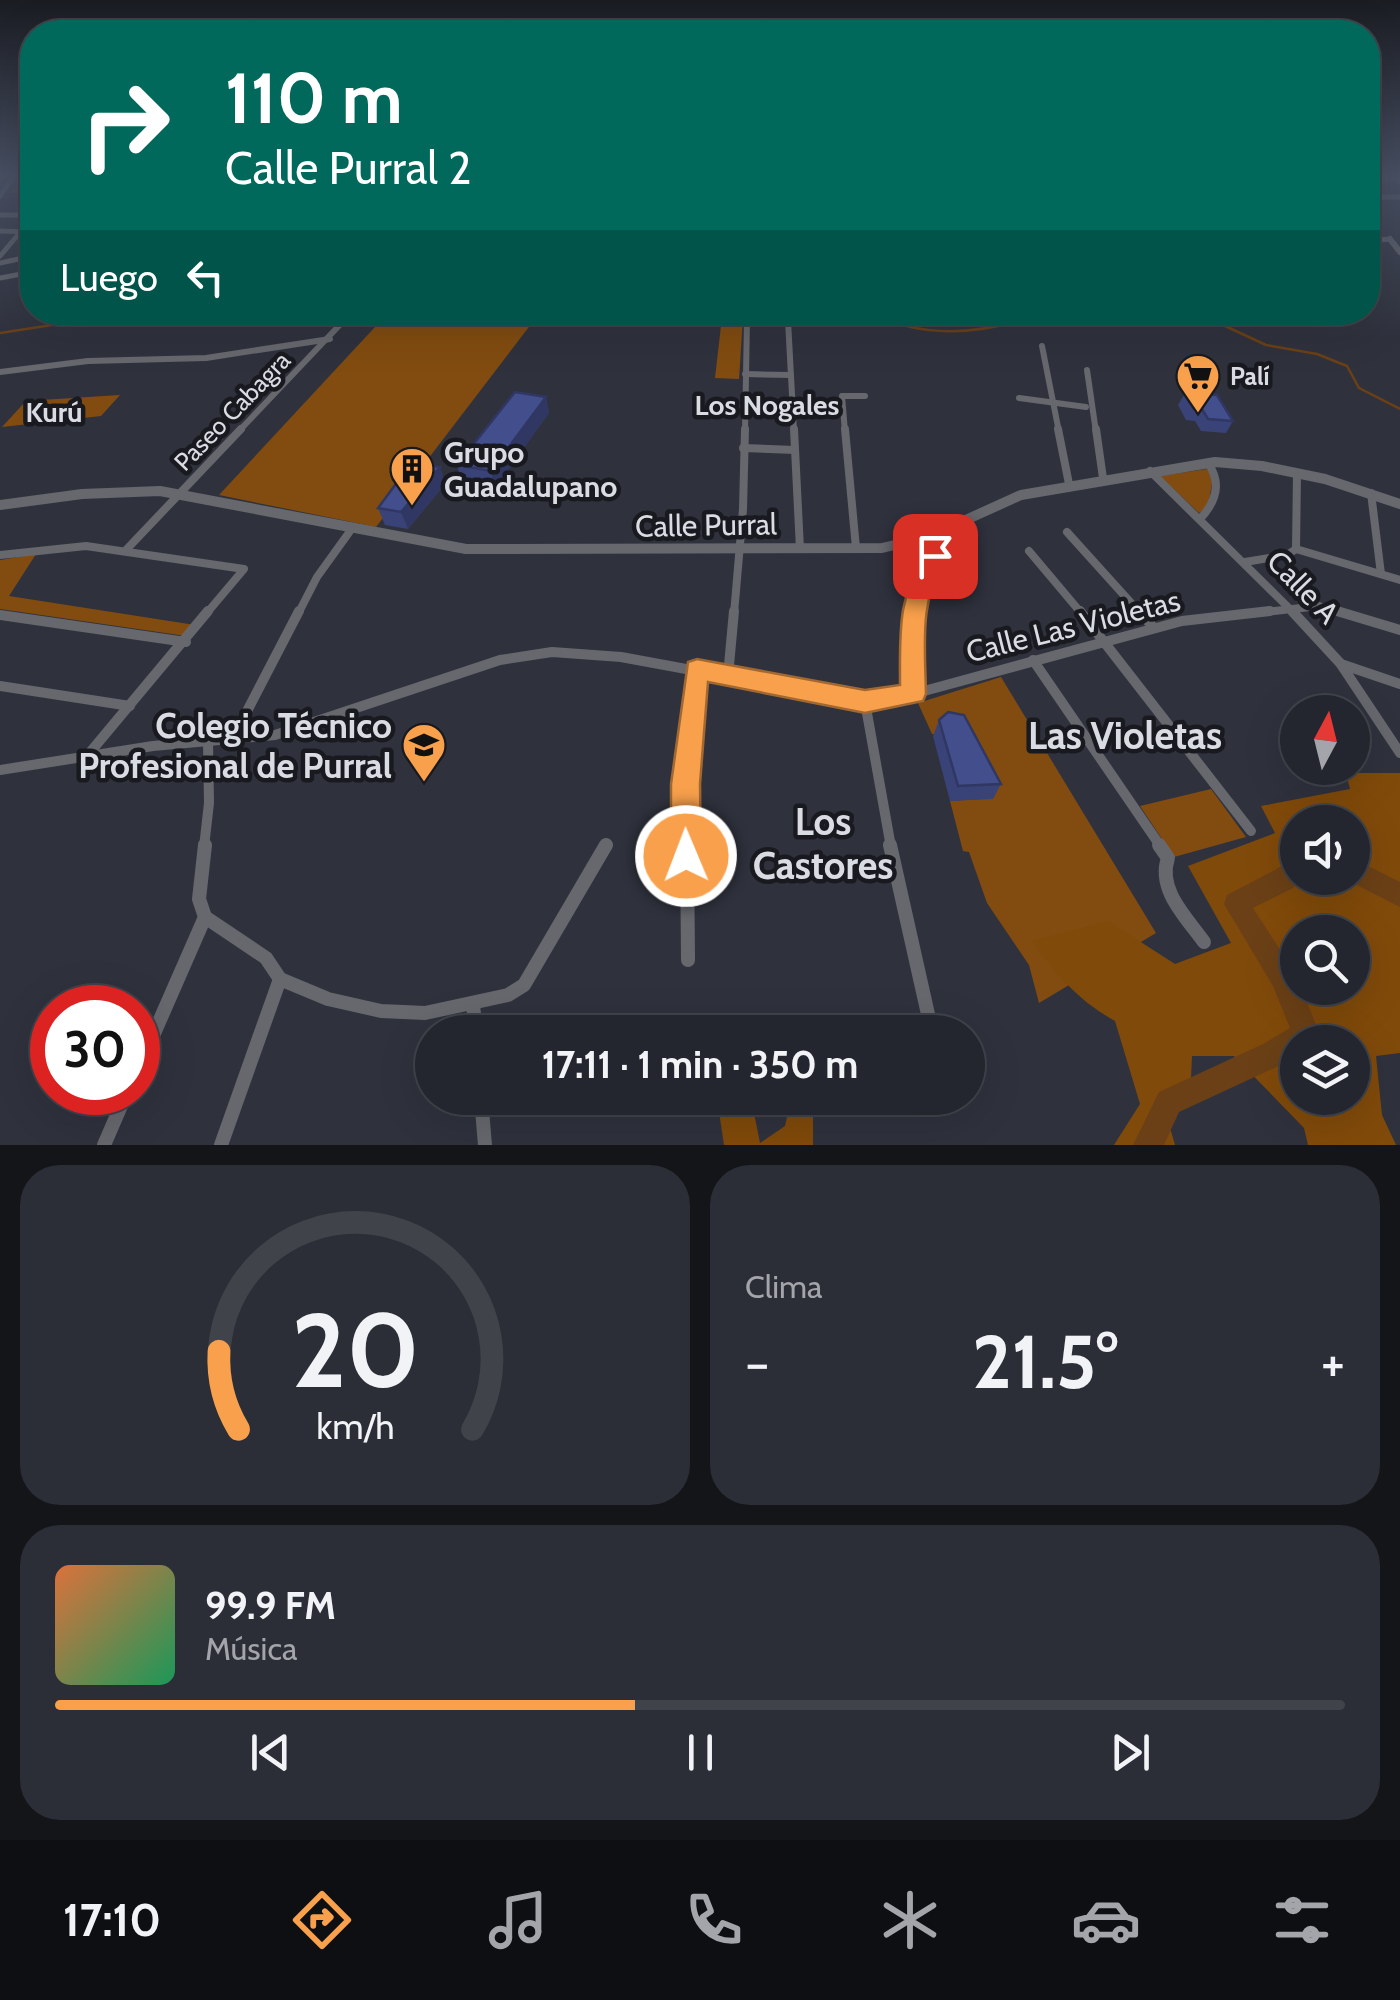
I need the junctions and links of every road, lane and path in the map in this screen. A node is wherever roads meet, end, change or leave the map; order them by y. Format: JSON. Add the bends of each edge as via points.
{"nodes":[{"id":1,"x":20,"y":235,"type":"edge"},
{"id":2,"x":1400,"y":238,"type":"edge"},
{"id":3,"x":1390,"y":239,"type":"junction"},
{"id":4,"x":1380,"y":240,"type":"edge"},
{"id":5,"x":1400,"y":252,"type":"edge"},
{"id":6,"x":0,"y":259,"type":"edge"},
{"id":7,"x":341,"y":325,"type":"edge"},
{"id":8,"x":747,"y":325,"type":"edge"},
{"id":9,"x":788,"y":325,"type":"edge"},
{"id":10,"x":330,"y":339,"type":"junction"},
{"id":11,"x":1042,"y":346,"type":"dead end"},
{"id":12,"x":1086,"y":370,"type":"dead end"},
{"id":13,"x":0,"y":372,"type":"edge"},
{"id":14,"x":745,"y":374,"type":"junction"},
{"id":15,"x":790,"y":375,"type":"junction"},
{"id":16,"x":866,"y":396,"type":"dead end"},
{"id":17,"x":1019,"y":398,"type":"dead end"},
{"id":18,"x":1054,"y":403,"type":"junction"},
{"id":19,"x":1086,"y":407,"type":"dead end"},
{"id":20,"x":743,"y":448,"type":"junction"},
{"id":21,"x":796,"y":450,"type":"junction"},
{"id":22,"x":1208,"y":462,"type":"junction"},
{"id":23,"x":1150,"y":471,"type":"junction"},
{"id":24,"x":1297,"y":473,"type":"junction"},
{"id":25,"x":1103,"y":478,"type":"junction"},
{"id":26,"x":1069,"y":484,"type":"junction"},
{"id":27,"x":182,"y":493,"type":"junction"},
{"id":28,"x":1371,"y":493,"type":"junction"},
{"id":29,"x":1400,"y":504,"type":"edge"},
{"id":30,"x":0,"y":505,"type":"edge"},
{"id":31,"x":1200,"y":518,"type":"junction"},
{"id":32,"x":962,"y":522,"type":"junction"},
{"id":33,"x":353,"y":527,"type":"junction"},
{"id":34,"x":1068,"y":532,"type":"dead end"},
{"id":35,"x":856,"y":548,"type":"junction"},
{"id":36,"x":800,"y":549,"type":"junction"},
{"id":37,"x":1296,"y":549,"type":"junction"},
{"id":38,"x":126,"y":550,"type":"junction"},
{"id":39,"x":740,"y":550,"type":"junction"},
{"id":40,"x":1029,"y":551,"type":"dead end"},
{"id":41,"x":0,"y":555,"type":"edge"},
{"id":42,"x":1245,"y":562,"type":"junction"},
{"id":43,"x":1381,"y":574,"type":"junction"},
{"id":44,"x":1400,"y":580,"type":"edge"},
{"id":45,"x":1292,"y":609,"type":"junction"},
{"id":46,"x":0,"y":615,"type":"edge"},
{"id":47,"x":1153,"y":628,"type":"junction"},
{"id":48,"x":1400,"y":630,"type":"edge"},
{"id":49,"x":1106,"y":641,"type":"junction"},
{"id":50,"x":186,"y":642,"type":"junction"},
{"id":51,"x":1032,"y":660,"type":"junction"},
{"id":52,"x":1340,"y":663,"type":"junction"},
{"id":53,"x":697,"y":670,"type":"junction"},
{"id":54,"x":728,"y":676,"type":"junction"},
{"id":55,"x":1400,"y":684,"type":"edge"},
{"id":56,"x":0,"y":686,"type":"edge"},
{"id":57,"x":913,"y":694,"type":"junction"},
{"id":58,"x":865,"y":702,"type":"junction"},
{"id":59,"x":130,"y":706,"type":"junction"},
{"id":60,"x":232,"y":740,"type":"junction"},
{"id":61,"x":208,"y":741,"type":"junction"},
{"id":62,"x":1400,"y":753,"type":"edge"},
{"id":63,"x":88,"y":756,"type":"junction"},
{"id":64,"x":0,"y":770,"type":"edge"},
{"id":65,"x":1251,"y":831,"type":"dead end"},
{"id":66,"x":606,"y":845,"type":"dead end"},
{"id":67,"x":205,"y":917,"type":"junction"},
{"id":68,"x":1204,"y":942,"type":"dead end"},
{"id":69,"x":688,"y":960,"type":"dead end"},
{"id":70,"x":280,"y":979,"type":"junction"},
{"id":71,"x":473,"y":1004,"type":"junction"},
{"id":72,"x":474,"y":1015,"type":"edge"},
{"id":73,"x":928,"y":1015,"type":"edge"},
{"id":74,"x":160,"y":1020,"type":"edge"},
{"id":75,"x":118,"y":1115,"type":"edge"},
{"id":76,"x":482,"y":1115,"type":"edge"},
{"id":77,"x":104,"y":1145,"type":"edge"},
{"id":78,"x":221,"y":1145,"type":"edge"},
{"id":79,"x":485,"y":1145,"type":"edge"}],
"edges":[{"from":1,"to":6,"type":"street"},
{"from":2,"to":3,"type":"street"},
{"from":3,"to":4,"type":"street"},
{"from":3,"to":5,"type":"street"},
{"from":7,"to":10,"type":"street","name":"Paseo Cabagra"},
{"from":8,"to":14,"type":"street"},
{"from":9,"to":15,"type":"street"},
{"from":10,"to":13,"type":"street","via":[[206,358],[88,361]]},
{"from":10,"to":27,"type":"street","name":"Paseo Cabagra"},
{"from":11,"to":18,"type":"street"},
{"from":12,"to":25,"type":"street"},
{"from":14,"to":15,"type":"street"},
{"from":14,"to":20,"type":"street"},
{"from":15,"to":21,"type":"street"},
{"from":16,"to":35,"type":"street","via":[[842,396]]},
{"from":17,"to":18,"type":"street"},
{"from":18,"to":19,"type":"street"},
{"from":18,"to":26,"type":"street"},
{"from":20,"to":21,"type":"street"},
{"from":20,"to":39,"type":"street"},
{"from":21,"to":36,"type":"street"},
{"from":22,"to":23,"type":"street","name":"Calle Purral"},
{"from":22,"to":24,"type":"street","name":"Calle Purral"},
{"from":22,"to":31,"type":"street","via":[[1217,476],[1216,500]]},
{"from":23,"to":25,"type":"street","name":"Calle Purral"},
{"from":23,"to":31,"type":"street","name":"Calle A"},
{"from":24,"to":28,"type":"street","name":"Calle Purral"},
{"from":24,"to":37,"type":"street"},
{"from":25,"to":26,"type":"street","name":"Calle Purral"},
{"from":26,"to":32,"type":"street","name":"Calle Purral","via":[[1021,495]]},
{"from":27,"to":30,"type":"street","name":"Calle Purral","via":[[130,490]]},
{"from":27,"to":33,"type":"street","name":"Calle Purral"},
{"from":27,"to":38,"type":"street"},
{"from":28,"to":29,"type":"street","name":"Calle Purral"},
{"from":28,"to":43,"type":"street"},
{"from":31,"to":42,"type":"street","name":"Calle A"},
{"from":32,"to":35,"type":"street","name":"Calle Purral","via":[[900,545]]},
{"from":32,"to":57,"type":"street","via":[[920,580],[912,614]]},
{"from":33,"to":39,"type":"street","name":"Calle Purral","via":[[466,549]]},
{"from":33,"to":60,"type":"street","via":[[317,577]]},
{"from":34,"to":47,"type":"street"},
{"from":35,"to":36,"type":"street","name":"Calle Purral"},
{"from":36,"to":39,"type":"street","name":"Calle Purral"},
{"from":37,"to":42,"type":"street"},
{"from":37,"to":43,"type":"street"},
{"from":38,"to":41,"type":"street","via":[[86,546]]},
{"from":38,"to":50,"type":"street","via":[[244,569]]},
{"from":39,"to":54,"type":"street"},
{"from":40,"to":49,"type":"street"},
{"from":42,"to":45,"type":"street","name":"Calle A"},
{"from":43,"to":44,"type":"street"},
{"from":45,"to":47,"type":"street","name":"Calle Las Violetas"},
{"from":45,"to":48,"type":"street","name":"Calle Las Violetas","via":[[1318,606]]},
{"from":45,"to":52,"type":"street","name":"Calle A"},
{"from":46,"to":50,"type":"street"},
{"from":47,"to":49,"type":"street","name":"Calle Las Violetas"},
{"from":49,"to":51,"type":"street","name":"Calle Las Violetas"},
{"from":49,"to":65,"type":"street"},
{"from":50,"to":59,"type":"street"},
{"from":51,"to":57,"type":"street","name":"Calle Las Violetas"},
{"from":51,"to":68,"type":"street","via":[[1168,858],[1163,870],[1169,888]]},
{"from":52,"to":55,"type":"street"},
{"from":52,"to":62,"type":"street","name":"Calle A"},
{"from":53,"to":54,"type":"street"},
{"from":53,"to":60,"type":"street","via":[[621,657],[527,654],[276,735]]},
{"from":53,"to":69,"type":"street","via":[[686,784]]},
{"from":54,"to":58,"type":"street"},
{"from":56,"to":59,"type":"street"},
{"from":57,"to":58,"type":"street","name":"Calle Las Violetas"},
{"from":58,"to":73,"type":"street"},
{"from":59,"to":63,"type":"street"},
{"from":60,"to":61,"type":"street"},
{"from":61,"to":63,"type":"street"},
{"from":61,"to":67,"type":"street","via":[[199,900]]},
{"from":63,"to":64,"type":"street"},
{"from":66,"to":71,"type":"street","via":[[524,986]]},
{"from":67,"to":70,"type":"street","via":[[266,958]]},
{"from":67,"to":74,"type":"street"},
{"from":70,"to":71,"type":"street","via":[[381,1011],[425,1013]]},
{"from":70,"to":78,"type":"street"},
{"from":71,"to":72,"type":"street"},
{"from":75,"to":77,"type":"street"},
{"from":76,"to":79,"type":"street"}]}
